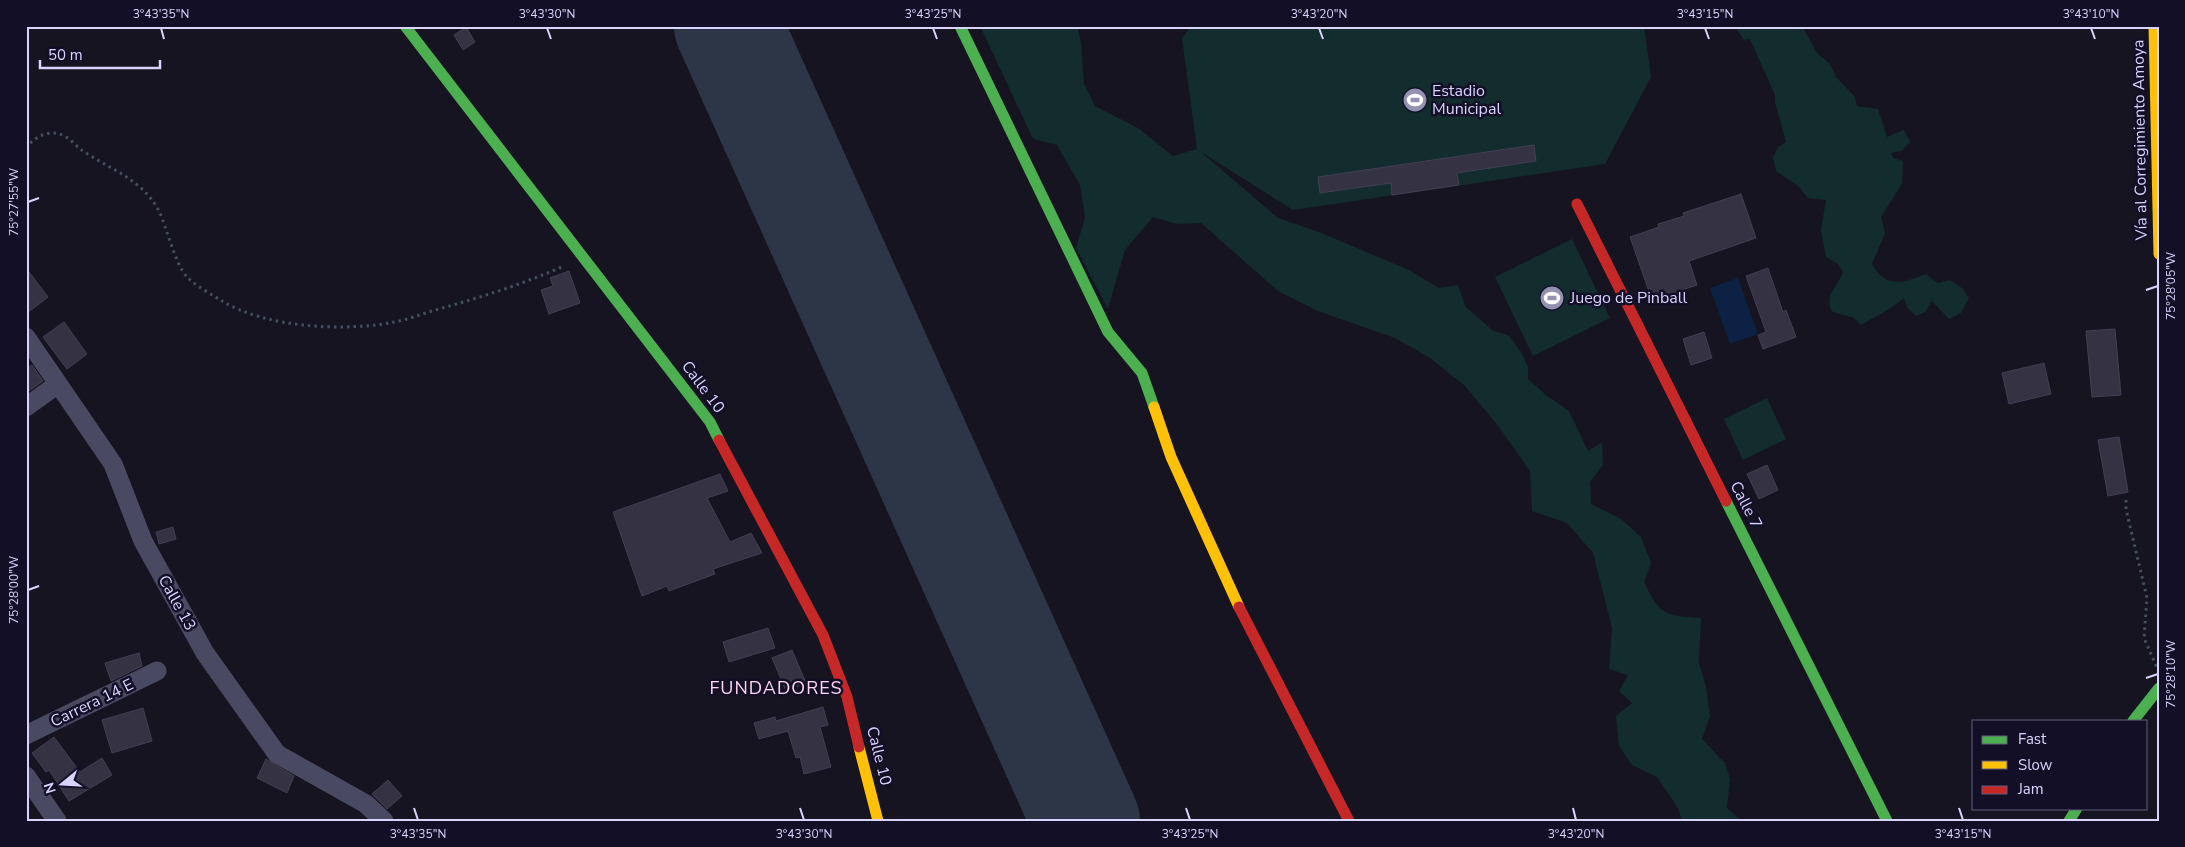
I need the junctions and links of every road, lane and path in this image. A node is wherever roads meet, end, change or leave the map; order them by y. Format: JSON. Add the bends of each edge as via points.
{"nodes":[{"id":1,"x":405,"y":26,"type":"edge"},
{"id":2,"x":960,"y":26,"type":"edge"},
{"id":3,"x":2154,"y":26,"type":"edge"},
{"id":4,"x":26,"y":148,"type":"edge"},
{"id":5,"x":1576,"y":204,"type":"dead end"},
{"id":6,"x":2159,"y":254,"type":"edge"},
{"id":7,"x":582,"y":257,"type":"junction"},
{"id":8,"x":26,"y":337,"type":"edge"},
{"id":9,"x":58,"y":384,"type":"junction"},
{"id":10,"x":26,"y":407,"type":"edge"},
{"id":11,"x":2126,"y":500,"type":"dead end"},
{"id":12,"x":157,"y":671,"type":"dead end"},
{"id":13,"x":2159,"y":675,"type":"edge"},
{"id":14,"x":2159,"y":688,"type":"edge"},
{"id":15,"x":2133,"y":720,"type":"edge"},
{"id":16,"x":26,"y":735,"type":"edge"},
{"id":17,"x":26,"y":776,"type":"edge"},
{"id":18,"x":2076,"y":810,"type":"edge"},
{"id":19,"x":57,"y":821,"type":"edge"},
{"id":20,"x":384,"y":821,"type":"edge"},
{"id":21,"x":878,"y":821,"type":"edge"},
{"id":22,"x":1349,"y":821,"type":"edge"},
{"id":23,"x":1887,"y":821,"type":"edge"},
{"id":24,"x":2069,"y":821,"type":"edge"}],
"edges":[{"from":1,"to":7,"type":"street","name":"Calle 10"},
{"from":2,"to":22,"type":"street","via":[[1108,332],[1142,373],[1171,457],[1230,590]]},
{"from":3,"to":6,"type":"street","name":"Vía al Corregimiento Amoya"},
{"from":4,"to":7,"type":"path","via":[[32,140],[46,134],[62,135],[142,187],[158,211],[187,276],[222,301],[256,316],[328,326],[395,322],[487,296]]},
{"from":5,"to":23,"type":"street","name":"Calle 7"},
{"from":7,"to":21,"type":"street","name":"Calle 10","via":[[710,422],[823,634],[847,697]]},
{"from":8,"to":9,"type":"street","name":"Calle 13"},
{"from":9,"to":10,"type":"street"},
{"from":9,"to":20,"type":"street","name":"Calle 13","via":[[113,464],[143,541],[205,653],[278,754],[366,804]]},
{"from":11,"to":13,"type":"path","via":[[2147,598],[2144,638]]},
{"from":12,"to":16,"type":"street","name":"Carrera 14 E"},
{"from":14,"to":15,"type":"street"},
{"from":17,"to":19,"type":"street"},
{"from":18,"to":24,"type":"street"}]}
